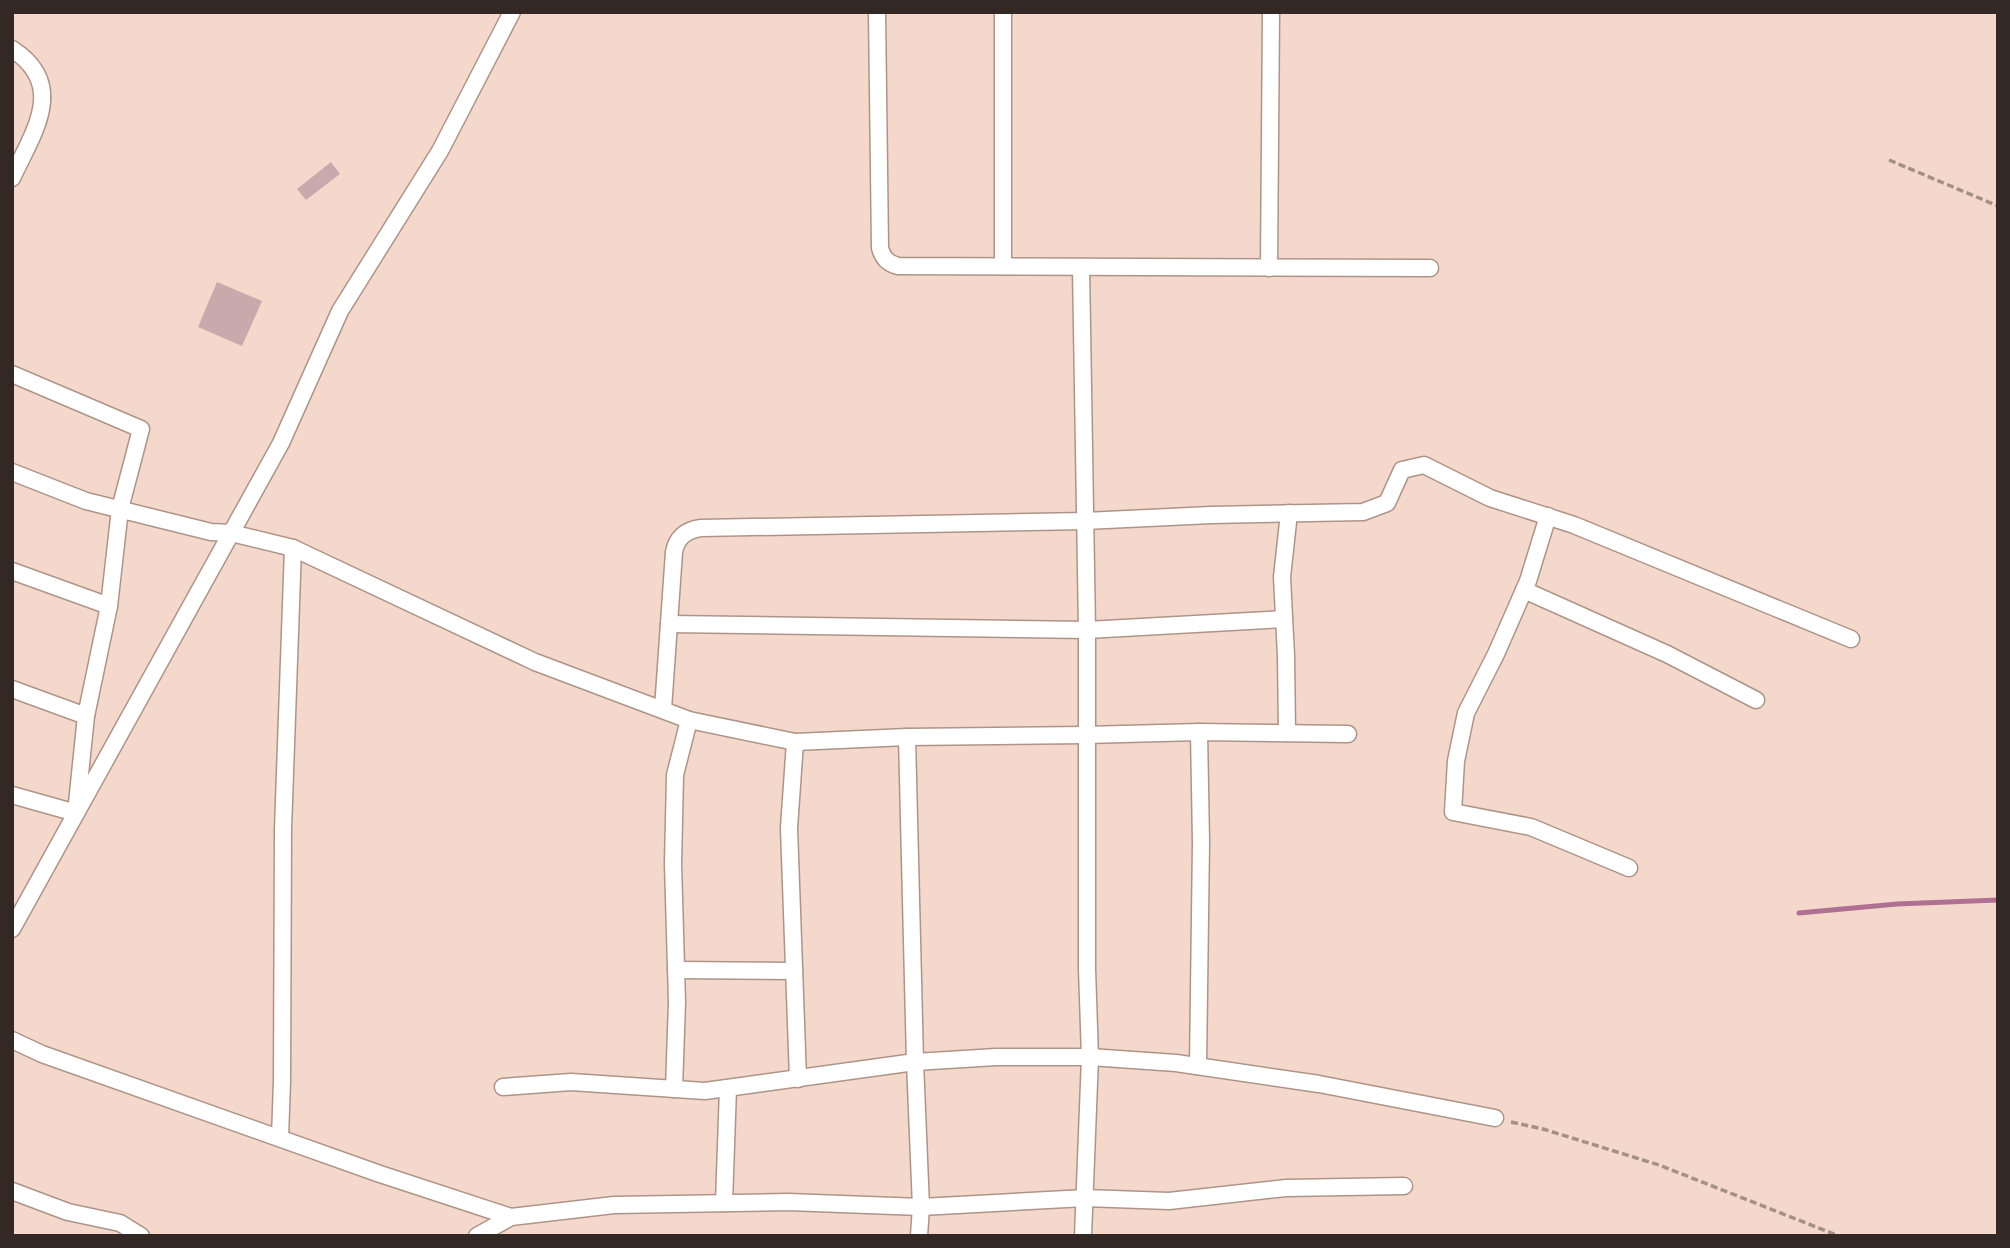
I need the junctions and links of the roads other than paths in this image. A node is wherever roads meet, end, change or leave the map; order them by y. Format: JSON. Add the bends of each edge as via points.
{"nodes":[{"id":1,"x":512,"y":12,"type":"edge"},
{"id":2,"x":877,"y":12,"type":"edge"},
{"id":3,"x":1003,"y":12,"type":"edge"},
{"id":4,"x":1271,"y":12,"type":"edge"},
{"id":5,"x":12,"y":49,"type":"edge"},
{"id":6,"x":12,"y":178,"type":"edge"},
{"id":7,"x":1003,"y":266,"type":"junction"},
{"id":8,"x":1081,"y":267,"type":"junction"},
{"id":9,"x":1269,"y":268,"type":"junction"},
{"id":10,"x":1430,"y":268,"type":"dead end"},
{"id":11,"x":12,"y":374,"type":"edge"},
{"id":12,"x":12,"y":472,"type":"edge"},
{"id":13,"x":120,"y":509,"type":"junction"},
{"id":14,"x":1289,"y":513,"type":"junction"},
{"id":15,"x":1548,"y":516,"type":"junction"},
{"id":16,"x":1085,"y":521,"type":"junction"},
{"id":17,"x":231,"y":533,"type":"junction"},
{"id":18,"x":293,"y":548,"type":"junction"},
{"id":19,"x":12,"y":571,"type":"edge"},
{"id":20,"x":1524,"y":590,"type":"junction"},
{"id":21,"x":109,"y":606,"type":"junction"},
{"id":22,"x":1284,"y":619,"type":"junction"},
{"id":23,"x":669,"y":624,"type":"junction"},
{"id":24,"x":1087,"y":630,"type":"junction"},
{"id":25,"x":1851,"y":639,"type":"dead end"},
{"id":26,"x":12,"y":689,"type":"edge"},
{"id":27,"x":1756,"y":700,"type":"dead end"},
{"id":28,"x":663,"y":709,"type":"junction"},
{"id":29,"x":86,"y":716,"type":"junction"},
{"id":30,"x":689,"y":720,"type":"junction"},
{"id":31,"x":1199,"y":732,"type":"junction"},
{"id":32,"x":1287,"y":733,"type":"junction"},
{"id":33,"x":1348,"y":734,"type":"dead end"},
{"id":34,"x":1086,"y":735,"type":"junction"},
{"id":35,"x":907,"y":737,"type":"junction"},
{"id":36,"x":796,"y":742,"type":"junction"},
{"id":37,"x":12,"y":795,"type":"edge"},
{"id":38,"x":76,"y":813,"type":"junction"},
{"id":39,"x":1629,"y":868,"type":"dead end"},
{"id":40,"x":12,"y":929,"type":"edge"},
{"id":41,"x":676,"y":970,"type":"junction"},
{"id":42,"x":794,"y":971,"type":"junction"},
{"id":43,"x":12,"y":1040,"type":"edge"},
{"id":44,"x":1090,"y":1057,"type":"junction"},
{"id":45,"x":915,"y":1062,"type":"junction"},
{"id":46,"x":1198,"y":1066,"type":"junction"},
{"id":47,"x":799,"y":1079,"type":"junction"},
{"id":48,"x":503,"y":1087,"type":"dead end"},
{"id":49,"x":728,"y":1088,"type":"junction"},
{"id":50,"x":674,"y":1089,"type":"junction"},
{"id":51,"x":1495,"y":1118,"type":"road end"},
{"id":52,"x":280,"y":1138,"type":"junction"},
{"id":53,"x":1404,"y":1186,"type":"dead end"},
{"id":54,"x":12,"y":1191,"type":"edge"},
{"id":55,"x":1085,"y":1198,"type":"junction"},
{"id":56,"x":724,"y":1203,"type":"junction"},
{"id":57,"x":921,"y":1207,"type":"junction"},
{"id":58,"x":511,"y":1217,"type":"junction"},
{"id":59,"x":141,"y":1236,"type":"edge"},
{"id":60,"x":477,"y":1236,"type":"edge"},
{"id":61,"x":919,"y":1236,"type":"edge"},
{"id":62,"x":1083,"y":1236,"type":"edge"}],
"edges":[{"from":1,"to":17,"type":"street","via":[[440,151],[340,311],[281,443]]},
{"from":2,"to":7,"type":"street","via":[[881,254],[898,266]]},
{"from":3,"to":7,"type":"street"},
{"from":4,"to":9,"type":"street"},
{"from":5,"to":6,"type":"street","via":[[30,63],[43,95],[40,118]]},
{"from":7,"to":8,"type":"street"},
{"from":8,"to":9,"type":"street"},
{"from":8,"to":16,"type":"street"},
{"from":9,"to":10,"type":"street"},
{"from":11,"to":13,"type":"street","via":[[141,429]]},
{"from":12,"to":13,"type":"street"},
{"from":13,"to":17,"type":"street"},
{"from":13,"to":21,"type":"street"},
{"from":14,"to":15,"type":"street","via":[[1363,512],[1387,503],[1402,470],[1424,465],[1490,498]]},
{"from":14,"to":16,"type":"street"},
{"from":14,"to":22,"type":"street","via":[[1282,577]]},
{"from":15,"to":20,"type":"street"},
{"from":15,"to":25,"type":"street"},
{"from":16,"to":23,"type":"street","via":[[690,530],[675,545]]},
{"from":16,"to":24,"type":"street"},
{"from":17,"to":18,"type":"street"},
{"from":17,"to":38,"type":"street"},
{"from":18,"to":28,"type":"street","via":[[535,662]]},
{"from":18,"to":52,"type":"street","via":[[283,829]]},
{"from":19,"to":21,"type":"street"},
{"from":20,"to":27,"type":"street"},
{"from":20,"to":39,"type":"street","via":[[1466,713],[1452,812],[1531,827]]},
{"from":21,"to":29,"type":"street"},
{"from":22,"to":24,"type":"street"},
{"from":22,"to":32,"type":"street"},
{"from":23,"to":24,"type":"street"},
{"from":23,"to":28,"type":"street"},
{"from":24,"to":34,"type":"street"},
{"from":26,"to":29,"type":"street"},
{"from":28,"to":30,"type":"street"},
{"from":29,"to":38,"type":"street"},
{"from":30,"to":36,"type":"street"},
{"from":30,"to":41,"type":"street","via":[[675,775]]},
{"from":31,"to":32,"type":"street"},
{"from":31,"to":34,"type":"street"},
{"from":31,"to":46,"type":"street"},
{"from":32,"to":33,"type":"street"},
{"from":34,"to":35,"type":"street"},
{"from":34,"to":44,"type":"street"},
{"from":35,"to":36,"type":"street"},
{"from":35,"to":45,"type":"street"},
{"from":36,"to":42,"type":"street","via":[[789,828]]},
{"from":37,"to":38,"type":"street"},
{"from":38,"to":40,"type":"street"},
{"from":41,"to":42,"type":"street"},
{"from":41,"to":50,"type":"street"},
{"from":42,"to":47,"type":"street"},
{"from":43,"to":52,"type":"street"},
{"from":44,"to":45,"type":"street"},
{"from":44,"to":46,"type":"street"},
{"from":44,"to":55,"type":"street"},
{"from":45,"to":47,"type":"street"},
{"from":45,"to":57,"type":"street"},
{"from":46,"to":51,"type":"street"},
{"from":47,"to":49,"type":"street"},
{"from":48,"to":50,"type":"street","via":[[571,1082]]},
{"from":49,"to":50,"type":"street"},
{"from":49,"to":56,"type":"street"},
{"from":52,"to":58,"type":"street"},
{"from":53,"to":55,"type":"street","via":[[1286,1188],[1169,1201]]},
{"from":54,"to":59,"type":"street","via":[[68,1212],[120,1223]]},
{"from":55,"to":57,"type":"street"},
{"from":55,"to":62,"type":"street"},
{"from":56,"to":57,"type":"street"},
{"from":56,"to":58,"type":"street","via":[[614,1205]]},
{"from":57,"to":61,"type":"street"},
{"from":58,"to":60,"type":"street"}]}
